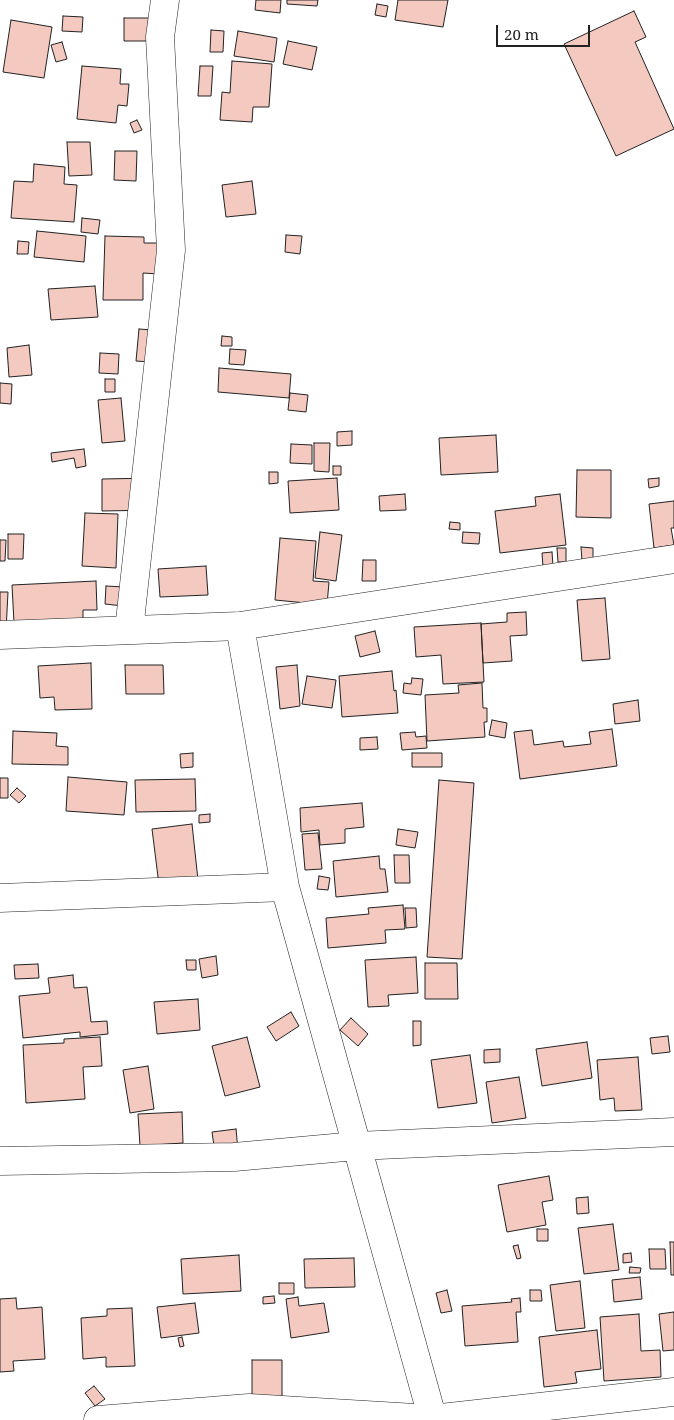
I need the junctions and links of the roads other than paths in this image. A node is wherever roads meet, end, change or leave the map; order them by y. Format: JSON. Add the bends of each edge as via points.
{"nodes":[{"id":1,"x":165,"y":0,"type":"edge"},
{"id":2,"x":674,"y":559,"type":"edge"},
{"id":3,"x":240,"y":626,"type":"junction"},
{"id":4,"x":129,"y":630,"type":"junction"},
{"id":5,"x":0,"y":635,"type":"edge"},
{"id":6,"x":285,"y":886,"type":"junction"},
{"id":7,"x":0,"y":898,"type":"edge"},
{"id":8,"x":674,"y":1132,"type":"edge"},
{"id":9,"x":356,"y":1146,"type":"junction"},
{"id":10,"x":0,"y":1161,"type":"edge"},
{"id":11,"x":674,"y":1392,"type":"edge"},
{"id":12,"x":433,"y":1419,"type":"edge"},
{"id":13,"x":98,"y":1420,"type":"edge"}],
"edges":[{"from":1,"to":4,"type":"street","via":[[160,36],[171,250]]},
{"from":2,"to":3,"type":"street"},
{"from":3,"to":4,"type":"street"},
{"from":3,"to":6,"type":"street"},
{"from":4,"to":5,"type":"street"},
{"from":6,"to":7,"type":"street"},
{"from":6,"to":9,"type":"street"},
{"from":8,"to":9,"type":"street"},
{"from":9,"to":10,"type":"street","via":[[234,1157]]},
{"from":9,"to":12,"type":"street"},
{"from":11,"to":12,"type":"street"},
{"from":12,"to":13,"type":"street","via":[[249,1408]]}]}
